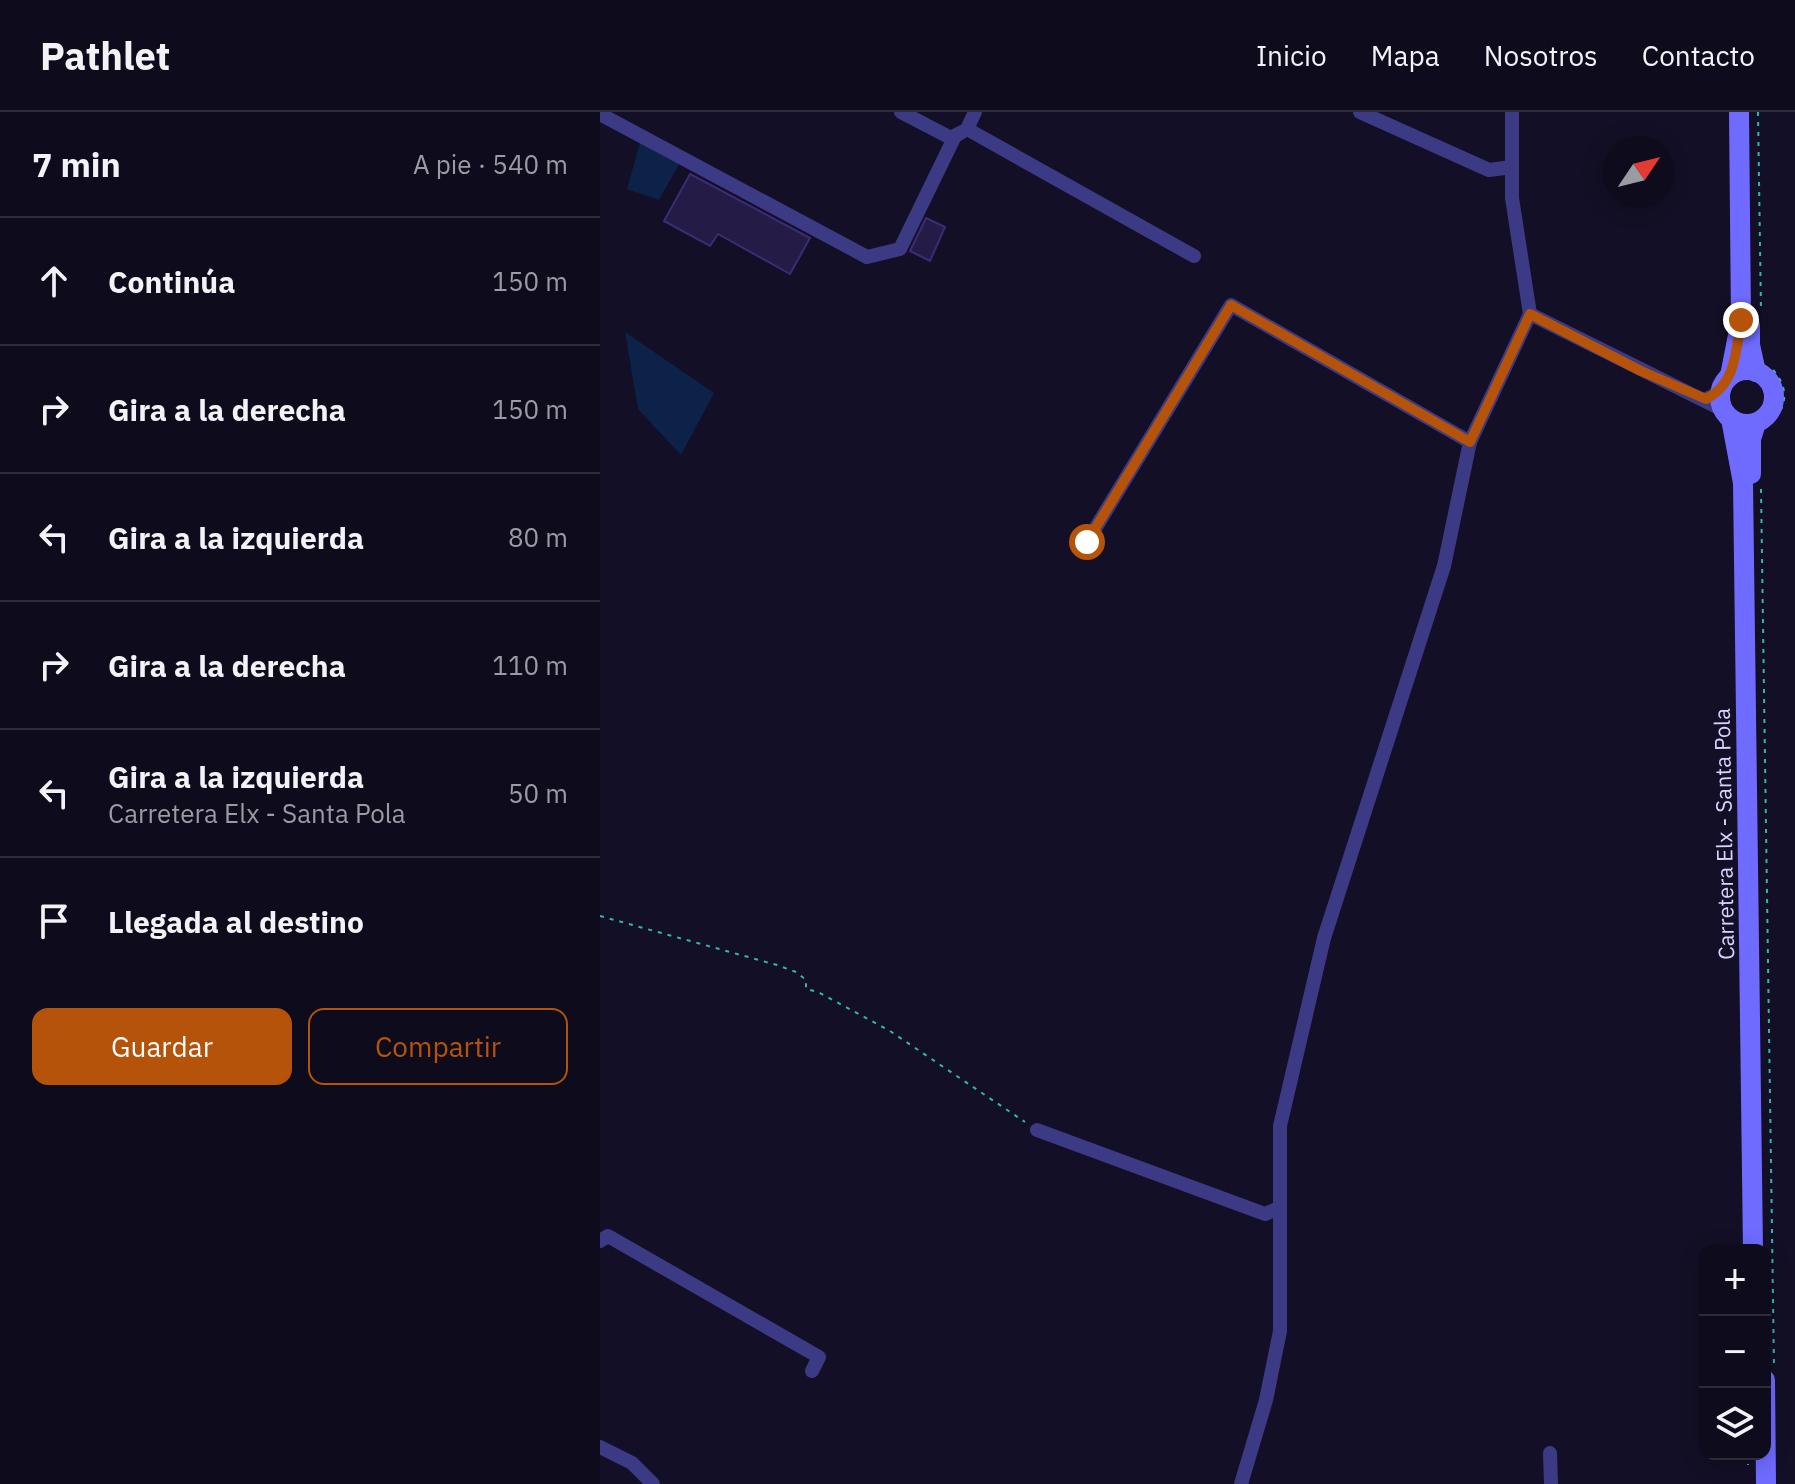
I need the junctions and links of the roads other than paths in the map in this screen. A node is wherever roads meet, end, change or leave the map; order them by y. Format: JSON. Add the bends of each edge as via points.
{"nodes":[{"id":1,"x":901,"y":112,"type":"edge"},
{"id":2,"x":975,"y":112,"type":"edge"},
{"id":3,"x":1360,"y":112,"type":"edge"},
{"id":4,"x":1512,"y":112,"type":"edge"},
{"id":5,"x":1739,"y":112,"type":"edge"},
{"id":6,"x":1751,"y":112,"type":"edge"},
{"id":7,"x":600,"y":114,"type":"edge"},
{"id":8,"x":961,"y":133,"type":"junction"},
{"id":9,"x":1512,"y":167,"type":"junction"},
{"id":10,"x":1194,"y":256,"type":"dead end"},
{"id":11,"x":1530,"y":314,"type":"junction"},
{"id":12,"x":1764,"y":370,"type":"junction"},
{"id":13,"x":1722,"y":399,"type":"junction"},
{"id":14,"x":1762,"y":423,"type":"junction"},
{"id":15,"x":1470,"y":442,"type":"junction"},
{"id":16,"x":1087,"y":542,"type":"dead end"},
{"id":17,"x":1037,"y":1130,"type":"road end"},
{"id":18,"x":1279,"y":1208,"type":"junction"},
{"id":19,"x":600,"y":1241,"type":"edge"},
{"id":20,"x":1753,"y":1244,"type":"edge"},
{"id":21,"x":1761,"y":1244,"type":"edge"},
{"id":22,"x":812,"y":1371,"type":"dead end"},
{"id":23,"x":1770,"y":1388,"type":"edge"},
{"id":24,"x":600,"y":1447,"type":"edge"},
{"id":25,"x":1550,"y":1453,"type":"dead end"},
{"id":26,"x":1755,"y":1460,"type":"edge"},
{"id":27,"x":653,"y":1484,"type":"edge"},
{"id":28,"x":1241,"y":1484,"type":"edge"},
{"id":29,"x":1551,"y":1484,"type":"edge"},
{"id":30,"x":1756,"y":1484,"type":"edge"},
{"id":31,"x":1766,"y":1484,"type":"edge"}],
"edges":[{"from":1,"to":8,"type":"street","via":[[951,138]]},
{"from":2,"to":8,"type":"street"},
{"from":3,"to":9,"type":"street","via":[[1489,170]]},
{"from":4,"to":9,"type":"street"},
{"from":5,"to":13,"type":"main road","name":"Carretera Elx - Santa Pola","via":[[1741,320]]},
{"from":6,"to":12,"type":"main road","via":[[1750,345]]},
{"from":7,"to":8,"type":"street","via":[[867,257],[900,249]]},
{"from":8,"to":10,"type":"street"},
{"from":9,"to":11,"type":"street"},
{"from":11,"to":13,"type":"street","via":[[1641,371]]},
{"from":11,"to":15,"type":"street"},
{"from":12,"to":13,"type":"main road","via":[[1738,372]]},
{"from":12,"to":14,"type":"main road","via":[[1774,398]]},
{"from":13,"to":14,"type":"main road","via":[[1747,424]]},
{"from":13,"to":20,"type":"main road","name":"Carretera Elx - Santa Pola","via":[[1743,483]]},
{"from":14,"to":21,"type":"main road","name":"Carretera Elx - Santa Pola","via":[[1751,439]]},
{"from":15,"to":16,"type":"street","via":[[1231,305]]},
{"from":15,"to":18,"type":"street","via":[[1440,578],[1324,938],[1280,1126]]},
{"from":17,"to":18,"type":"street","via":[[1265,1214]]},
{"from":18,"to":28,"type":"street","via":[[1280,1331]]},
{"from":19,"to":22,"type":"street","via":[[608,1236],[819,1357]]},
{"from":23,"to":31,"type":"main road"},
{"from":24,"to":27,"type":"street","via":[[632,1463]]},
{"from":25,"to":29,"type":"street"},
{"from":26,"to":30,"type":"main road"}]}
